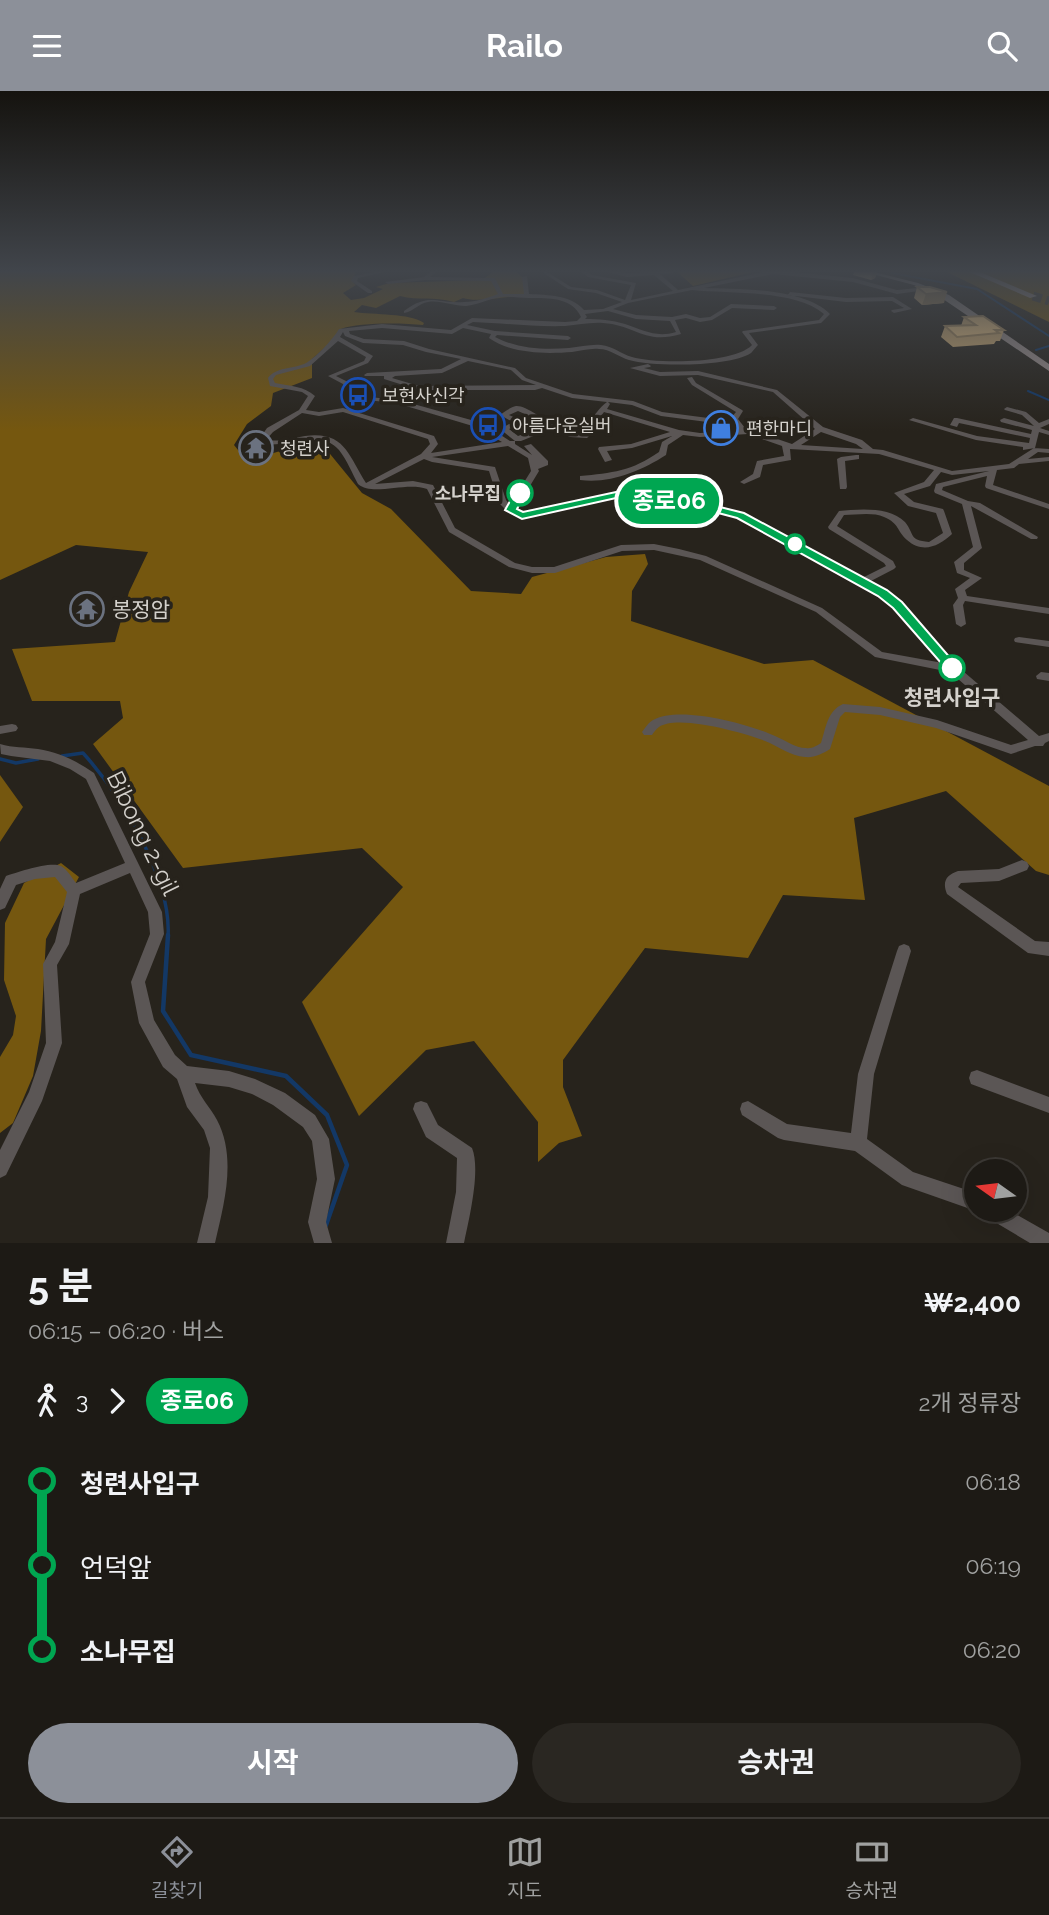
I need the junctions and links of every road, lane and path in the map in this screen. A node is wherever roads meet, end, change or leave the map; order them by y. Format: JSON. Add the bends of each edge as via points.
{"nodes":[{"id":1,"x":465,"y":324,"type":"edge"},
{"id":2,"x":617,"y":324,"type":"edge"},
{"id":3,"x":674,"y":324,"type":"edge"},
{"id":4,"x":800,"y":324,"type":"edge"},
{"id":5,"x":987,"y":324,"type":"edge"},
{"id":6,"x":461,"y":326,"type":"junction"},
{"id":7,"x":346,"y":329,"type":"junction"},
{"id":8,"x":495,"y":333,"type":"junction"},
{"id":9,"x":337,"y":338,"type":"junction"},
{"id":10,"x":568,"y":338,"type":"dead end"},
{"id":11,"x":467,"y":359,"type":"junction"},
{"id":12,"x":668,"y":364,"type":"junction"},
{"id":13,"x":1049,"y":368,"type":"edge"},
{"id":14,"x":394,"y":374,"type":"junction"},
{"id":15,"x":367,"y":375,"type":"dead end"},
{"id":16,"x":691,"y":378,"type":"dead end"},
{"id":17,"x":542,"y":385,"type":"junction"},
{"id":18,"x":608,"y":401,"type":"junction"},
{"id":19,"x":1007,"y":409,"type":"dead end"},
{"id":20,"x":603,"y":410,"type":"junction"},
{"id":21,"x":302,"y":411,"type":"junction"},
{"id":22,"x":533,"y":415,"type":"junction"},
{"id":23,"x":913,"y":420,"type":"dead end"},
{"id":24,"x":1004,"y":420,"type":"dead end"},
{"id":25,"x":518,"y":422,"type":"junction"},
{"id":26,"x":1049,"y":422,"type":"edge"},
{"id":27,"x":954,"y":425,"type":"dead end"},
{"id":28,"x":1038,"y":426,"type":"junction"},
{"id":29,"x":552,"y":427,"type":"junction"},
{"id":30,"x":820,"y":429,"type":"junction"},
{"id":31,"x":678,"y":432,"type":"junction"},
{"id":32,"x":751,"y":432,"type":"junction"},
{"id":33,"x":1049,"y":433,"type":"edge"},
{"id":34,"x":516,"y":441,"type":"junction"},
{"id":35,"x":1033,"y":441,"type":"junction"},
{"id":36,"x":789,"y":446,"type":"junction"},
{"id":37,"x":1049,"y":451,"type":"edge"},
{"id":38,"x":867,"y":452,"type":"junction"},
{"id":39,"x":425,"y":456,"type":"junction"},
{"id":40,"x":1049,"y":459,"type":"edge"},
{"id":41,"x":608,"y":460,"type":"dead end"},
{"id":42,"x":1017,"y":462,"type":"junction"},
{"id":43,"x":938,"y":471,"type":"junction"},
{"id":44,"x":989,"y":471,"type":"junction"},
{"id":45,"x":583,"y":478,"type":"dead end"},
{"id":46,"x":744,"y":482,"type":"dead end"},
{"id":47,"x":365,"y":486,"type":"junction"},
{"id":48,"x":843,"y":487,"type":"dead end"},
{"id":49,"x":966,"y":503,"type":"junction"},
{"id":50,"x":1049,"y":507,"type":"edge"},
{"id":51,"x":511,"y":510,"type":"junction"},
{"id":52,"x":1034,"y":537,"type":"dead end"},
{"id":53,"x":863,"y":581,"type":"junction"},
{"id":54,"x":963,"y":598,"type":"junction"},
{"id":55,"x":1049,"y":611,"type":"edge"},
{"id":56,"x":961,"y":624,"type":"dead end"},
{"id":57,"x":1019,"y":639,"type":"dead end"},
{"id":58,"x":1049,"y":644,"type":"edge"},
{"id":59,"x":953,"y":669,"type":"junction"},
{"id":60,"x":648,"y":732,"type":"dead end"},
{"id":61,"x":1044,"y":740,"type":"edge"},
{"id":62,"x":0,"y":748,"type":"edge"},
{"id":63,"x":132,"y":866,"type":"junction"},
{"id":64,"x":1022,"y":866,"type":"dead end"},
{"id":65,"x":74,"y":890,"type":"junction"},
{"id":66,"x":0,"y":904,"type":"edge"},
{"id":67,"x":1049,"y":949,"type":"edge"},
{"id":68,"x":904,"y":951,"type":"dead end"},
{"id":69,"x":183,"y":1074,"type":"junction"},
{"id":70,"x":977,"y":1078,"type":"dead end"},
{"id":71,"x":1049,"y":1105,"type":"edge"},
{"id":72,"x":421,"y":1109,"type":"dead end"},
{"id":73,"x":748,"y":1109,"type":"dead end"},
{"id":74,"x":858,"y":1143,"type":"junction"},
{"id":75,"x":0,"y":1169,"type":"edge"},
{"id":76,"x":964,"y":1198,"type":"edge"},
{"id":77,"x":1012,"y":1222,"type":"edge"},
{"id":78,"x":206,"y":1243,"type":"edge"},
{"id":79,"x":323,"y":1243,"type":"edge"},
{"id":80,"x":455,"y":1243,"type":"edge"},
{"id":81,"x":1048,"y":1243,"type":"edge"}],
"edges":[{"from":1,"to":6,"type":"street"},
{"from":2,"to":3,"type":"street","via":[[636,333],[667,337],[679,333]]},
{"from":4,"to":12,"type":"street","via":[[745,331],[755,345],[748,352]]},
{"from":5,"to":13,"type":"main road"},
{"from":6,"to":7,"type":"street","via":[[452,332],[382,326]]},
{"from":6,"to":8,"type":"street"},
{"from":7,"to":9,"type":"street","via":[[337,333]]},
{"from":7,"to":11,"type":"street","via":[[347,335],[363,341],[404,343]]},
{"from":8,"to":10,"type":"street"},
{"from":8,"to":12,"type":"street","via":[[492,338],[506,345],[567,350],[601,347],[632,359]]},
{"from":9,"to":21,"type":"street","via":[[308,365],[279,371],[270,379],[272,384],[311,392]]},
{"from":9,"to":34,"type":"street","via":[[370,356],[366,362],[331,376],[346,383],[347,397],[424,408]]},
{"from":11,"to":14,"type":"street","via":[[442,371]]},
{"from":11,"to":17,"type":"street","via":[[513,369]]},
{"from":12,"to":30,"type":"street","via":[[633,368],[660,374],[698,373],[775,391]]},
{"from":14,"to":15,"type":"street"},
{"from":14,"to":17,"type":"street","via":[[386,378],[419,388],[535,389]]},
{"from":16,"to":32,"type":"street","via":[[740,411],[734,419]]},
{"from":17,"to":18,"type":"street","via":[[572,396]]},
{"from":18,"to":20,"type":"street"},
{"from":18,"to":32,"type":"street"},
{"from":19,"to":28,"type":"street","via":[[1024,413]]},
{"from":20,"to":29,"type":"street","via":[[592,423],[581,427]]},
{"from":20,"to":31,"type":"street"},
{"from":21,"to":39,"type":"street","via":[[343,410],[431,437],[434,444]]},
{"from":21,"to":47,"type":"street","via":[[262,441],[333,439]]},
{"from":22,"to":25,"type":"street"},
{"from":22,"to":25,"type":"street","via":[[518,408],[505,415]]},
{"from":22,"to":29,"type":"street"},
{"from":23,"to":35,"type":"street","via":[[976,438]]},
{"from":24,"to":28,"type":"street"},
{"from":25,"to":34,"type":"street","via":[[504,429]]},
{"from":26,"to":28,"type":"street"},
{"from":27,"to":35,"type":"street","via":[[957,420]]},
{"from":28,"to":33,"type":"street"},
{"from":28,"to":35,"type":"street"},
{"from":29,"to":34,"type":"street"},
{"from":30,"to":36,"type":"street"},
{"from":30,"to":38,"type":"street","via":[[859,442]]},
{"from":31,"to":32,"type":"street"},
{"from":31,"to":41,"type":"street","via":[[632,446],[602,449]]},
{"from":31,"to":45,"type":"street","via":[[658,457],[601,479]]},
{"from":32,"to":36,"type":"street"},
{"from":34,"to":39,"type":"street"},
{"from":34,"to":51,"type":"street","via":[[531,457],[534,468]]},
{"from":35,"to":42,"type":"street"},
{"from":36,"to":38,"type":"street"},
{"from":36,"to":46,"type":"street","via":[[788,458],[760,463],[757,475]]},
{"from":37,"to":42,"type":"street","via":[[1037,450]]},
{"from":38,"to":43,"type":"street","via":[[901,456]]},
{"from":38,"to":48,"type":"street","via":[[841,459]]},
{"from":39,"to":47,"type":"street"},
{"from":39,"to":51,"type":"street","via":[[492,469],[502,501]]},
{"from":40,"to":42,"type":"street"},
{"from":42,"to":44,"type":"street"},
{"from":43,"to":44,"type":"street"},
{"from":43,"to":53,"type":"street","via":[[927,484],[898,493],[911,504],[940,511],[948,534],[931,545],[912,541],[901,523],[882,512],[842,513],[832,527],[888,561],[891,567]]},
{"from":44,"to":49,"type":"street","via":[[939,485],[938,491]]},
{"from":44,"to":50,"type":"street","via":[[989,485]]},
{"from":47,"to":59,"type":"street","via":[[411,482],[430,487],[452,530],[512,565],[555,570],[621,548],[679,552],[703,558],[819,610],[879,655]]},
{"from":49,"to":52,"type":"street"},
{"from":49,"to":54,"type":"street","via":[[978,548],[959,562],[960,571],[976,578],[960,589]]},
{"from":51,"to":53,"type":"street","via":[[528,515],[616,495],[704,506],[740,516]]},
{"from":53,"to":59,"type":"street","via":[[898,605]]},
{"from":54,"to":55,"type":"street"},
{"from":54,"to":56,"type":"street","via":[[958,605]]},
{"from":57,"to":58,"type":"street"},
{"from":59,"to":61,"type":"street"},
{"from":60,"to":61,"type":"street","via":[[660,720],[695,719],[803,753],[815,752],[826,746],[835,715],[844,708],[937,724],[1011,750]]},
{"from":62,"to":63,"type":"street","name":"Bibong 2-gil","via":[[7,753],[45,755],[90,776]]},
{"from":63,"to":65,"type":"street"},
{"from":63,"to":69,"type":"street","name":"Bibong 2-gil","via":[[155,912],[157,934],[138,982],[147,1023],[169,1061]]},
{"from":64,"to":67,"type":"street","via":[[999,875],[958,877],[951,882],[951,890],[1033,948]]},
{"from":65,"to":66,"type":"street","via":[[58,871],[35,873],[11,880]]},
{"from":65,"to":75,"type":"street","via":[[62,944],[50,964],[54,1043],[36,1095]]},
{"from":68,"to":74,"type":"street","via":[[866,1074]]},
{"from":69,"to":78,"type":"street","name":"Bibong 2-gil","via":[[219,1148],[217,1197]]},
{"from":69,"to":79,"type":"street","via":[[255,1087],[309,1121],[320,1139],[326,1179],[317,1222]]},
{"from":70,"to":71,"type":"street"},
{"from":72,"to":80,"type":"street","via":[[432,1131],[466,1154],[465,1192]]},
{"from":73,"to":74,"type":"street","via":[[784,1132]]},
{"from":74,"to":76,"type":"street","via":[[908,1179]]},
{"from":77,"to":81,"type":"street"}]}
